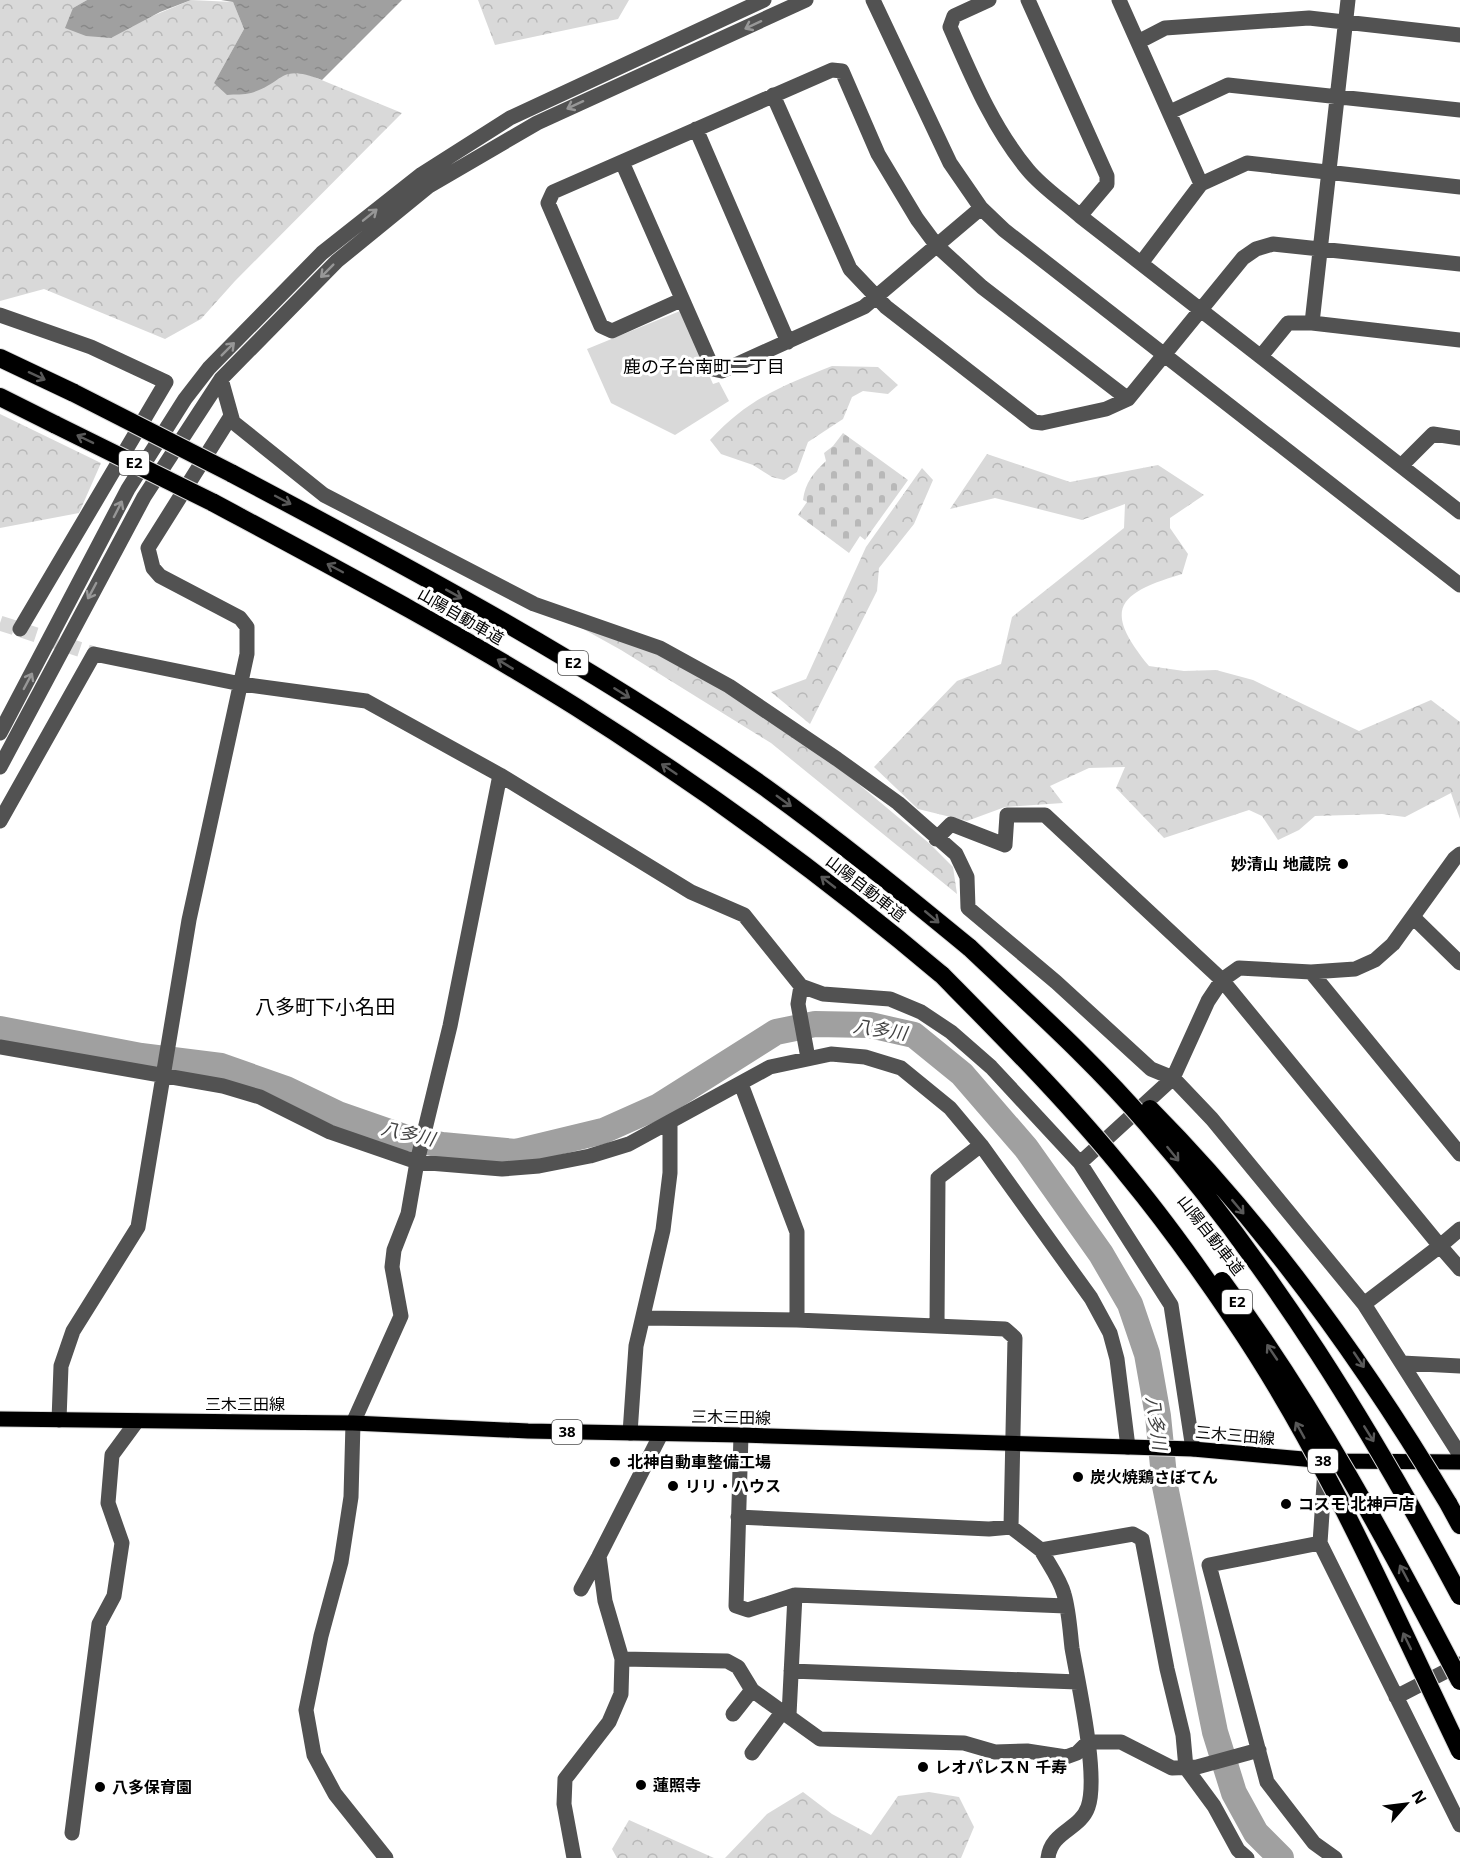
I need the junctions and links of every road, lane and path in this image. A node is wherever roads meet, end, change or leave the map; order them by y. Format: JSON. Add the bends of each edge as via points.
{"nodes":[{"id":1,"x":764,"y":0,"type":"edge"},
{"id":2,"x":806,"y":0,"type":"edge"},
{"id":3,"x":873,"y":0,"type":"edge"},
{"id":4,"x":989,"y":0,"type":"edge"},
{"id":5,"x":1028,"y":0,"type":"edge"},
{"id":6,"x":1119,"y":0,"type":"edge"},
{"id":7,"x":1348,"y":0,"type":"edge"},
{"id":8,"x":1345,"y":23,"type":"junction"},
{"id":9,"x":1460,"y":35,"type":"edge"},
{"id":10,"x":1138,"y":42,"type":"junction"},
{"id":11,"x":773,"y":95,"type":"junction"},
{"id":12,"x":1339,"y":97,"type":"junction"},
{"id":13,"x":1460,"y":110,"type":"edge"},
{"id":14,"x":1170,"y":112,"type":"junction"},
{"id":15,"x":696,"y":129,"type":"junction"},
{"id":16,"x":622,"y":162,"type":"junction"},
{"id":17,"x":1329,"y":172,"type":"junction"},
{"id":18,"x":1201,"y":184,"type":"junction"},
{"id":19,"x":1460,"y":187,"type":"edge"},
{"id":20,"x":981,"y":208,"type":"junction"},
{"id":21,"x":1080,"y":216,"type":"junction"},
{"id":22,"x":937,"y":246,"type":"junction"},
{"id":23,"x":1320,"y":248,"type":"junction"},
{"id":24,"x":1142,"y":262,"type":"junction"},
{"id":25,"x":1460,"y":264,"type":"edge"},
{"id":26,"x":875,"y":298,"type":"junction"},
{"id":27,"x":681,"y":300,"type":"junction"},
{"id":28,"x":1201,"y":309,"type":"junction"},
{"id":29,"x":0,"y":315,"type":"edge"},
{"id":30,"x":1312,"y":323,"type":"junction"},
{"id":31,"x":1460,"y":340,"type":"edge"},
{"id":32,"x":788,"y":342,"type":"junction"},
{"id":33,"x":1165,"y":354,"type":"junction"},
{"id":34,"x":1262,"y":355,"type":"junction"},
{"id":35,"x":0,"y":358,"type":"edge"},
{"id":36,"x":220,"y":379,"type":"junction"},
{"id":37,"x":0,"y":397,"type":"edge"},
{"id":38,"x":1128,"y":399,"type":"junction"},
{"id":39,"x":231,"y":416,"type":"junction"},
{"id":40,"x":1460,"y":438,"type":"edge"},
{"id":41,"x":1401,"y":466,"type":"junction"},
{"id":42,"x":1460,"y":512,"type":"edge"},
{"id":43,"x":1460,"y":585,"type":"edge"},
{"id":44,"x":20,"y":629,"type":"dead end"},
{"id":45,"x":241,"y":684,"type":"junction"},
{"id":46,"x":0,"y":733,"type":"edge"},
{"id":47,"x":0,"y":766,"type":"edge"},
{"id":48,"x":500,"y":775,"type":"junction"},
{"id":49,"x":0,"y":821,"type":"edge"},
{"id":50,"x":936,"y":839,"type":"junction"},
{"id":51,"x":1460,"y":854,"type":"edge"},
{"id":52,"x":1413,"y":917,"type":"junction"},
{"id":53,"x":969,"y":948,"type":"junction"},
{"id":54,"x":1460,"y":963,"type":"edge"},
{"id":55,"x":1311,"y":972,"type":"junction"},
{"id":56,"x":942,"y":975,"type":"junction"},
{"id":57,"x":1222,"y":980,"type":"junction"},
{"id":58,"x":801,"y":986,"type":"junction"},
{"id":59,"x":0,"y":1047,"type":"edge"},
{"id":60,"x":808,"y":1058,"type":"junction"},
{"id":61,"x":163,"y":1077,"type":"junction"},
{"id":62,"x":1173,"y":1078,"type":"junction"},
{"id":63,"x":741,"y":1084,"type":"junction"},
{"id":64,"x":670,"y":1124,"type":"junction"},
{"id":65,"x":981,"y":1145,"type":"junction"},
{"id":66,"x":1460,"y":1154,"type":"edge"},
{"id":67,"x":417,"y":1162,"type":"junction"},
{"id":68,"x":1080,"y":1163,"type":"junction"},
{"id":69,"x":1460,"y":1229,"type":"edge"},
{"id":70,"x":1440,"y":1246,"type":"junction"},
{"id":71,"x":1460,"y":1269,"type":"edge"},
{"id":72,"x":1364,"y":1304,"type":"junction"},
{"id":73,"x":643,"y":1318,"type":"junction"},
{"id":74,"x":797,"y":1320,"type":"junction"},
{"id":75,"x":937,"y":1326,"type":"junction"},
{"id":76,"x":1402,"y":1363,"type":"junction"},
{"id":77,"x":1460,"y":1366,"type":"edge"},
{"id":78,"x":0,"y":1419,"type":"edge"},
{"id":79,"x":59,"y":1420,"type":"junction"},
{"id":80,"x":137,"y":1421,"type":"junction"},
{"id":81,"x":353,"y":1423,"type":"junction"},
{"id":82,"x":630,"y":1433,"type":"junction"},
{"id":83,"x":661,"y":1434,"type":"junction"},
{"id":84,"x":741,"y":1435,"type":"junction"},
{"id":85,"x":1014,"y":1444,"type":"junction"},
{"id":86,"x":1131,"y":1448,"type":"junction"},
{"id":87,"x":1190,"y":1449,"type":"junction"},
{"id":88,"x":1460,"y":1455,"type":"edge"},
{"id":89,"x":1326,"y":1461,"type":"junction"},
{"id":90,"x":1460,"y":1462,"type":"edge"},
{"id":91,"x":738,"y":1517,"type":"junction"},
{"id":92,"x":1460,"y":1524,"type":"edge"},
{"id":93,"x":1011,"y":1527,"type":"junction"},
{"id":94,"x":1320,"y":1543,"type":"junction"},
{"id":95,"x":1041,"y":1550,"type":"junction"},
{"id":96,"x":599,"y":1556,"type":"junction"},
{"id":97,"x":581,"y":1589,"type":"dead end"},
{"id":98,"x":795,"y":1595,"type":"junction"},
{"id":99,"x":1460,"y":1596,"type":"edge"},
{"id":100,"x":1066,"y":1606,"type":"junction"},
{"id":101,"x":622,"y":1659,"type":"junction"},
{"id":102,"x":1460,"y":1664,"type":"edge"},
{"id":103,"x":791,"y":1671,"type":"junction"},
{"id":104,"x":1460,"y":1681,"type":"edge"},
{"id":105,"x":1078,"y":1683,"type":"junction"},
{"id":106,"x":752,"y":1690,"type":"junction"},
{"id":107,"x":1396,"y":1697,"type":"junction"},
{"id":108,"x":786,"y":1713,"type":"junction"},
{"id":109,"x":734,"y":1714,"type":"dead end"},
{"id":110,"x":1088,"y":1742,"type":"junction"},
{"id":111,"x":1460,"y":1751,"type":"edge"},
{"id":112,"x":1253,"y":1752,"type":"junction"},
{"id":113,"x":752,"y":1754,"type":"dead end"},
{"id":114,"x":1191,"y":1767,"type":"junction"},
{"id":115,"x":1460,"y":1825,"type":"edge"},
{"id":116,"x":72,"y":1833,"type":"dead end"},
{"id":117,"x":386,"y":1858,"type":"edge"},
{"id":118,"x":574,"y":1858,"type":"edge"},
{"id":119,"x":1048,"y":1858,"type":"edge"},
{"id":120,"x":1247,"y":1858,"type":"edge"},
{"id":121,"x":1335,"y":1858,"type":"edge"}],
"edges":[{"from":46,"to":1,"type":"street","one_way":true,"via":[[128,489],[185,399],[209,368],[322,254],[422,174],[510,118]]},
{"from":2,"to":36,"type":"street","one_way":true,"via":[[537,123],[429,186],[337,261]]},
{"from":3,"to":20,"type":"street","via":[[950,163]]},
{"from":4,"to":21,"type":"street","via":[[954,16],[950,27],[999,130],[1029,171]]},
{"from":5,"to":21,"type":"street","via":[[1107,176],[1107,184]]},
{"from":6,"to":10,"type":"street"},
{"from":7,"to":8,"type":"street"},
{"from":8,"to":9,"type":"street"},
{"from":8,"to":10,"type":"street","via":[[1309,18],[1165,28]]},
{"from":8,"to":12,"type":"street"},
{"from":10,"to":14,"type":"street"},
{"from":11,"to":15,"type":"street"},
{"from":11,"to":22,"type":"street","via":[[832,70],[843,71],[879,154]]},
{"from":11,"to":26,"type":"street","via":[[850,269]]},
{"from":12,"to":13,"type":"street"},
{"from":12,"to":14,"type":"street","via":[[1228,85]]},
{"from":12,"to":17,"type":"street"},
{"from":14,"to":18,"type":"street"},
{"from":15,"to":16,"type":"street"},
{"from":15,"to":32,"type":"street"},
{"from":16,"to":27,"type":"street"},
{"from":16,"to":27,"type":"street","via":[[553,192],[548,202],[601,326],[612,331]]},
{"from":17,"to":18,"type":"street","via":[[1247,163]]},
{"from":17,"to":19,"type":"street"},
{"from":17,"to":23,"type":"street"},
{"from":18,"to":24,"type":"street"},
{"from":20,"to":22,"type":"street"},
{"from":20,"to":33,"type":"street"},
{"from":21,"to":24,"type":"street"},
{"from":22,"to":26,"type":"street"},
{"from":22,"to":38,"type":"street","via":[[982,286]]},
{"from":23,"to":25,"type":"street"},
{"from":23,"to":28,"type":"street","via":[[1273,244],[1256,249],[1243,258]]},
{"from":23,"to":30,"type":"street"},
{"from":24,"to":28,"type":"street"},
{"from":26,"to":32,"type":"street","via":[[850,315]]},
{"from":26,"to":38,"type":"street","via":[[1034,422],[1106,409]]},
{"from":27,"to":32,"type":"street","via":[[713,369],[722,371]]},
{"from":28,"to":33,"type":"street"},
{"from":28,"to":34,"type":"street"},
{"from":29,"to":44,"type":"street","via":[[90,347],[166,382]]},
{"from":30,"to":31,"type":"street"},
{"from":30,"to":34,"type":"street","via":[[1288,323]]},
{"from":33,"to":38,"type":"street"},
{"from":33,"to":43,"type":"street"},
{"from":34,"to":41,"type":"street"},
{"from":35,"to":53,"type":"highway","name":"山陽自動車道","number":"E2","one_way":true,"bridge":true,"via":[[231,473],[398,562],[596,676],[766,788]]},
{"from":36,"to":39,"type":"street"},
{"from":36,"to":47,"type":"street","one_way":true,"via":[[144,497]]},
{"from":56,"to":37,"type":"highway","name":"山陽自動車道","number":"E2","one_way":true,"bridge":true,"via":[[874,918],[742,819],[576,707],[385,595],[212,502]]},
{"from":39,"to":45,"type":"street","via":[[148,548],[153,568],[160,576],[240,618],[247,627]]},
{"from":39,"to":50,"type":"street","via":[[233,422],[324,495],[534,604],[660,648],[729,686],[898,803]]},
{"from":40,"to":41,"type":"street","via":[[1433,434]]},
{"from":41,"to":42,"type":"street"},
{"from":45,"to":48,"type":"street","via":[[366,701]]},
{"from":45,"to":49,"type":"street","via":[[94,654]]},
{"from":45,"to":61,"type":"street","via":[[189,920]]},
{"from":48,"to":58,"type":"street","via":[[691,892],[744,915]]},
{"from":48,"to":67,"type":"street","via":[[450,1026]]},
{"from":50,"to":57,"type":"street","via":[[951,824],[1005,845],[1007,815],[1045,815]]},
{"from":50,"to":62,"type":"street","via":[[956,854],[967,877],[968,908],[1151,1069]]},
{"from":51,"to":52,"type":"street"},
{"from":52,"to":54,"type":"street"},
{"from":52,"to":55,"type":"street","via":[[1375,960],[1355,969]]},
{"from":53,"to":92,"type":"highway","number":"E2","one_way":true,"bridge":true,"via":[[1101,1060],[1211,1175],[1310,1293],[1357,1358]]},
{"from":53,"to":99,"type":"highway","name":"山陽自動車道","number":"E2","one_way":true,"bridge":true,"via":[[1094,1067],[1146,1123],[1240,1240],[1373,1440]]},
{"from":55,"to":57,"type":"street","via":[[1239,968]]},
{"from":55,"to":66,"type":"street"},
{"from":104,"to":56,"type":"highway","name":"山陽自動車道","number":"E2","one_way":true,"bridge":true,"via":[[1347,1473],[1245,1312],[1191,1239],[1083,1113],[1011,1038]]},
{"from":111,"to":56,"type":"highway","one_way":true,"bridge":true,"via":[[1346,1518],[1274,1383],[1235,1322],[1128,1175]]},
{"from":57,"to":62,"type":"street","via":[[1208,1001]]},
{"from":57,"to":70,"type":"street"},
{"from":58,"to":60,"type":"street","via":[[798,1004]]},
{"from":58,"to":68,"type":"street","via":[[823,994],[890,999],[921,1012],[991,1067]]},
{"from":59,"to":61,"type":"street"},
{"from":60,"to":63,"type":"street","via":[[770,1067]]},
{"from":60,"to":65,"type":"street","via":[[831,1054],[865,1057],[901,1068],[950,1108]]},
{"from":61,"to":67,"type":"street","via":[[223,1086],[260,1097],[330,1132]]},
{"from":61,"to":79,"type":"street","via":[[138,1227],[73,1331],[61,1366]]},
{"from":62,"to":68,"type":"street"},
{"from":62,"to":72,"type":"street","via":[[1242,1154]]},
{"from":63,"to":64,"type":"street"},
{"from":63,"to":74,"type":"street","via":[[797,1232]]},
{"from":64,"to":67,"type":"street","via":[[600,1153],[539,1166],[478,1169]]},
{"from":64,"to":73,"type":"street","via":[[670,1173],[663,1230]]},
{"from":65,"to":75,"type":"street","via":[[938,1178]]},
{"from":65,"to":86,"type":"street","via":[[1091,1298],[1110,1333]]},
{"from":67,"to":81,"type":"street","via":[[408,1214],[392,1267],[401,1316]]},
{"from":68,"to":87,"type":"street","via":[[1171,1305]]},
{"from":69,"to":70,"type":"street"},
{"from":70,"to":71,"type":"street"},
{"from":70,"to":72,"type":"street"},
{"from":72,"to":76,"type":"street"},
{"from":73,"to":74,"type":"street"},
{"from":73,"to":82,"type":"street","via":[[636,1346]]},
{"from":74,"to":75,"type":"street"},
{"from":75,"to":85,"type":"street","via":[[1005,1329],[1015,1338]]},
{"from":76,"to":77,"type":"street"},
{"from":76,"to":88,"type":"street"},
{"from":78,"to":79,"type":"main road","name":"三木三田線","number":"38"},
{"from":79,"to":80,"type":"main road","name":"三木三田線","number":"38"},
{"from":80,"to":81,"type":"main road","name":"三木三田線","number":"38"},
{"from":80,"to":116,"type":"street","via":[[112,1455],[108,1503],[122,1543],[114,1596],[99,1624]]},
{"from":81,"to":82,"type":"main road","name":"三木三田線","number":"38"},
{"from":81,"to":117,"type":"street","via":[[351,1497],[341,1562],[306,1710],[314,1755],[335,1794]]},
{"from":82,"to":83,"type":"main road","name":"三木三田線","number":"38"},
{"from":83,"to":84,"type":"main road","name":"三木三田線","number":"38"},
{"from":83,"to":96,"type":"street"},
{"from":84,"to":85,"type":"main road","name":"三木三田線","number":"38"},
{"from":84,"to":91,"type":"street"},
{"from":85,"to":86,"type":"main road","name":"三木三田線","number":"38"},
{"from":85,"to":93,"type":"street"},
{"from":86,"to":87,"type":"main road","name":"三木三田線","number":"38"},
{"from":87,"to":89,"type":"main road","name":"三木三田線","number":"38"},
{"from":89,"to":90,"type":"main road","name":"三木三田線","number":"38"},
{"from":89,"to":94,"type":"street"},
{"from":91,"to":93,"type":"street"},
{"from":91,"to":98,"type":"street","via":[[736,1606],[748,1610]]},
{"from":93,"to":95,"type":"street"},
{"from":94,"to":107,"type":"street"},
{"from":94,"to":112,"type":"street","via":[[1209,1565]]},
{"from":95,"to":100,"type":"street","via":[[1064,1593]]},
{"from":95,"to":114,"type":"street","via":[[1133,1534],[1142,1539]]},
{"from":96,"to":97,"type":"street"},
{"from":96,"to":101,"type":"street","via":[[605,1601]]},
{"from":98,"to":100,"type":"street"},
{"from":98,"to":103,"type":"street"},
{"from":100,"to":105,"type":"street"},
{"from":101,"to":106,"type":"street","via":[[727,1661],[738,1666]]},
{"from":101,"to":118,"type":"street","via":[[621,1694],[609,1722],[565,1779],[564,1804]]},
{"from":102,"to":107,"type":"street"},
{"from":103,"to":105,"type":"street"},
{"from":103,"to":108,"type":"street"},
{"from":105,"to":110,"type":"street"},
{"from":106,"to":108,"type":"street"},
{"from":106,"to":109,"type":"street"},
{"from":107,"to":115,"type":"street"},
{"from":108,"to":110,"type":"street","via":[[820,1739],[964,1743],[995,1752],[1027,1751],[1066,1757]]},
{"from":108,"to":113,"type":"street"},
{"from":110,"to":114,"type":"street","via":[[1121,1742],[1172,1768]]},
{"from":110,"to":119,"type":"street","via":[[1089,1805],[1083,1817],[1055,1838]]},
{"from":112,"to":114,"type":"street"},
{"from":112,"to":121,"type":"street","via":[[1276,1795],[1314,1843]]},
{"from":114,"to":120,"type":"street","via":[[1238,1850]]}]}
